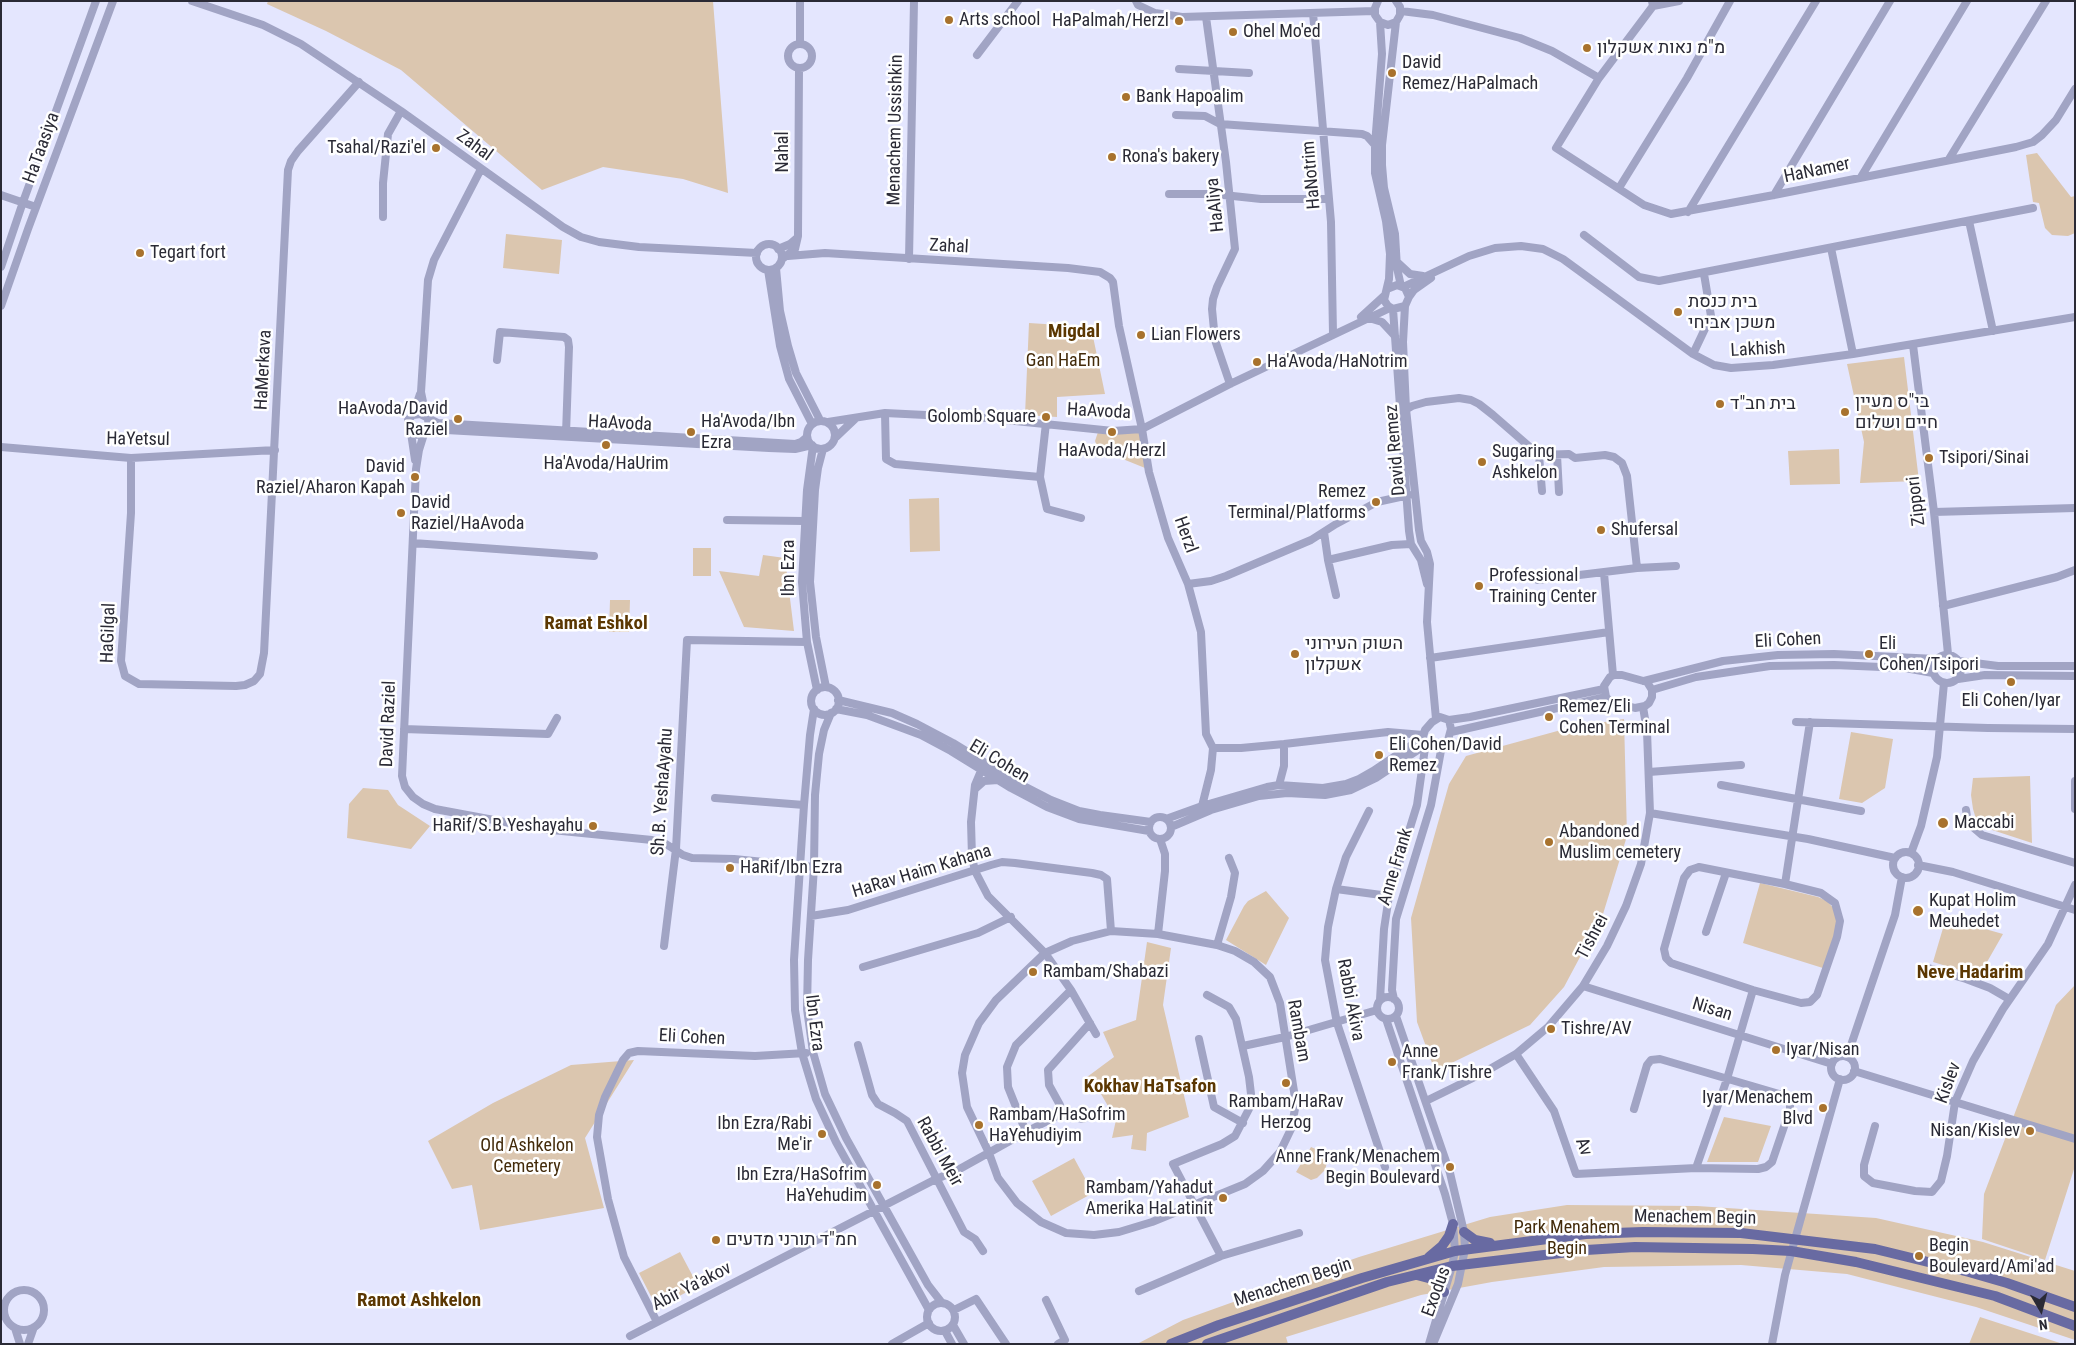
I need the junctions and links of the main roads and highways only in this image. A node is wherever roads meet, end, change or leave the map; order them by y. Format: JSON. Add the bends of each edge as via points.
{"nodes":[{"id":1,"x":1453,"y":1224,"type":"road end"},
{"id":2,"x":1464,"y":1232,"type":"road end"},
{"id":3,"x":1498,"y":1245,"type":"junction"},
{"id":4,"x":1428,"y":1258,"type":"junction"},
{"id":5,"x":1416,"y":1275,"type":"junction"},
{"id":6,"x":1444,"y":1292,"type":"road end"},
{"id":7,"x":2075,"y":1307,"type":"edge"},
{"id":8,"x":2075,"y":1326,"type":"edge"},
{"id":9,"x":1171,"y":1344,"type":"edge"},
{"id":10,"x":1207,"y":1344,"type":"edge"}],
"edges":[{"from":1,"to":4,"type":"main road","via":[[1442,1246]]},
{"from":2,"to":3,"type":"main road","via":[[1475,1240]]},
{"from":3,"to":4,"type":"main road","name":"Menachem Begin"},
{"from":3,"to":7,"type":"main road","name":"Menachem Begin","via":[[1586,1234],[1741,1232],[1875,1249],[1926,1260],[2006,1282]]},
{"from":4,"to":9,"type":"main road","name":"Menachem Begin","via":[[1219,1324]]},
{"from":5,"to":6,"type":"main road","via":[[1432,1279]]},
{"from":5,"to":8,"type":"main road","name":"Menachem Begin","via":[[1458,1265],[1586,1250],[1735,1247],[1791,1251],[1856,1262],[1995,1296]]},
{"from":5,"to":10,"type":"main road","name":"Menachem Begin"}]}
